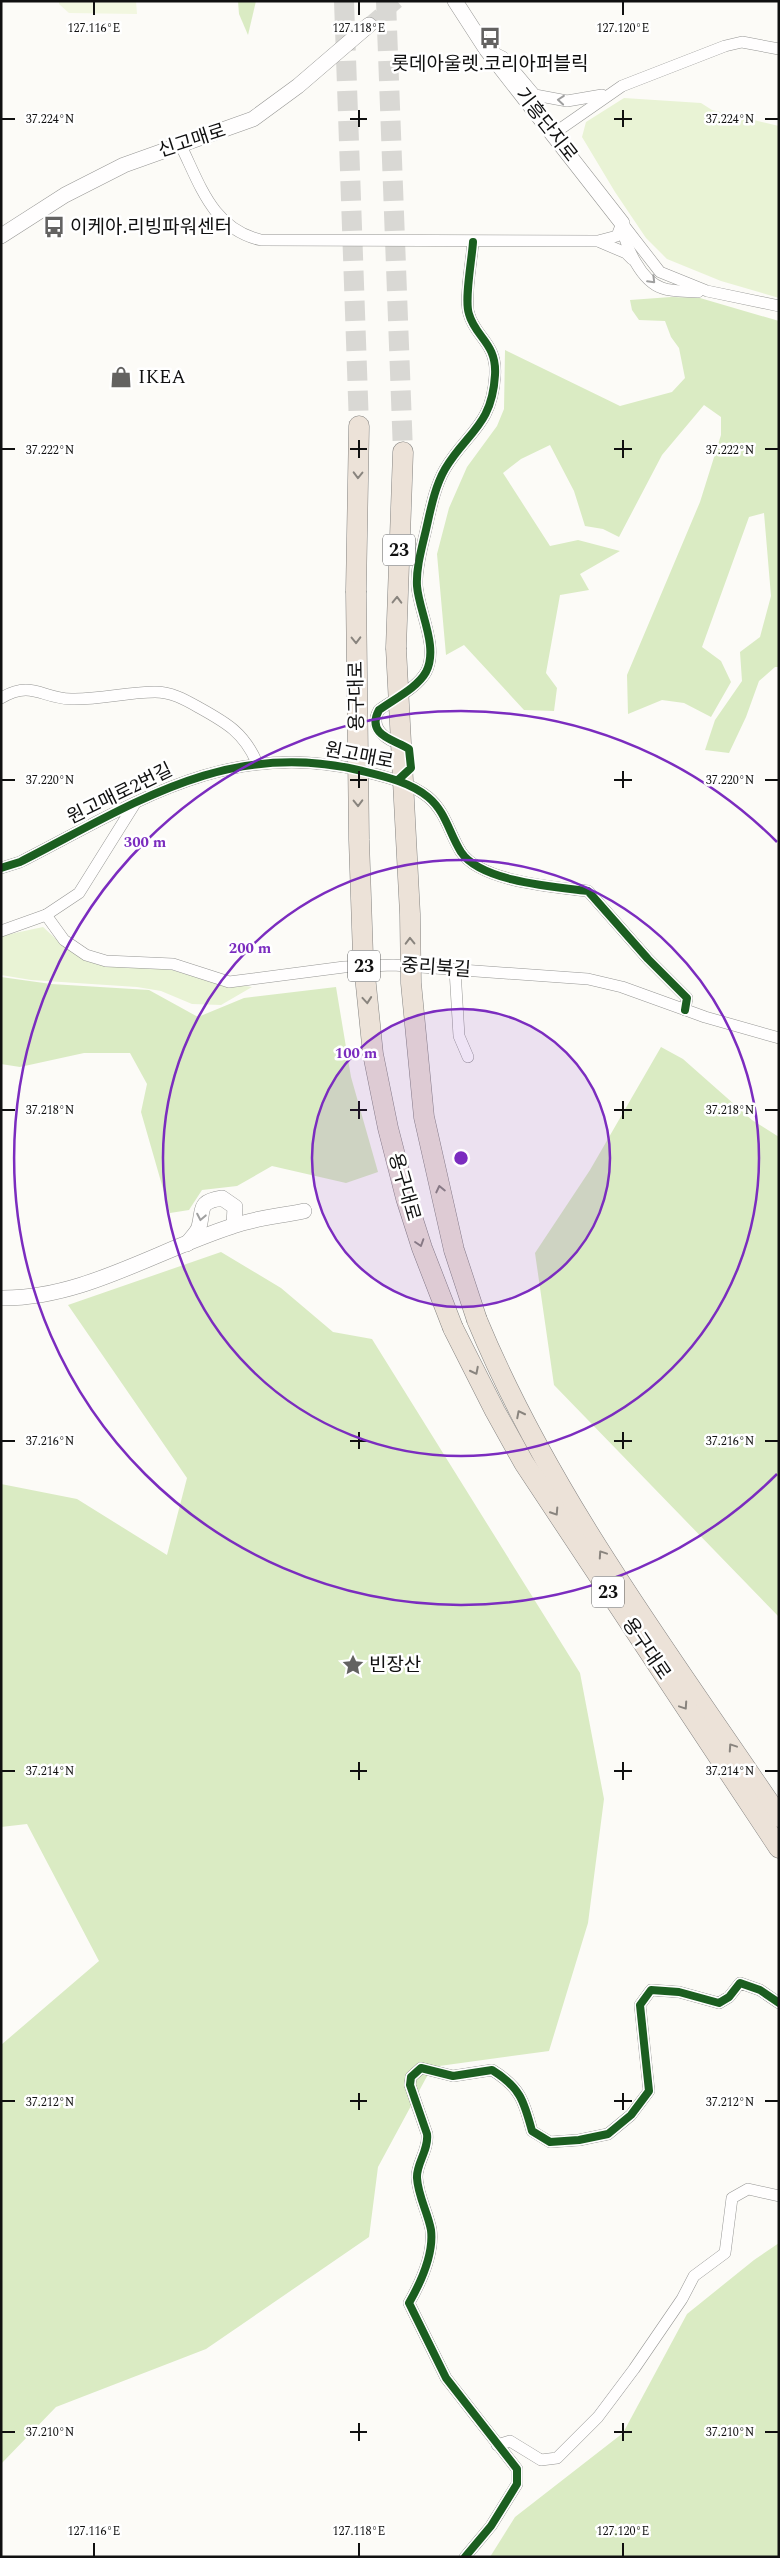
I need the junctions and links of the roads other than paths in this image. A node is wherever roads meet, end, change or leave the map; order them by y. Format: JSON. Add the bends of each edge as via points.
{"nodes":[{"id":1,"x":455,"y":1,"type":"edge"},
{"id":2,"x":369,"y":25,"type":"tunnel mouth"},
{"id":3,"x":486,"y":48,"type":"junction"},
{"id":4,"x":779,"y":49,"type":"edge"},
{"id":5,"x":609,"y":94,"type":"junction"},
{"id":6,"x":553,"y":134,"type":"junction"},
{"id":7,"x":180,"y":144,"type":"junction"},
{"id":8,"x":622,"y":223,"type":"junction"},
{"id":9,"x":1,"y":236,"type":"edge"},
{"id":10,"x":598,"y":241,"type":"junction"},
{"id":11,"x":473,"y":242,"type":"junction"},
{"id":12,"x":634,"y":261,"type":"junction"},
{"id":13,"x":707,"y":291,"type":"junction"},
{"id":14,"x":779,"y":306,"type":"edge"},
{"id":15,"x":359,"y":426,"type":"tunnel mouth"},
{"id":16,"x":403,"y":452,"type":"tunnel mouth"},
{"id":17,"x":1,"y":698,"type":"edge"},
{"id":18,"x":257,"y":763,"type":"junction"},
{"id":19,"x":398,"y":780,"type":"junction"},
{"id":20,"x":134,"y":804,"type":"junction"},
{"id":21,"x":1,"y":868,"type":"edge"},
{"id":22,"x":46,"y":915,"type":"junction"},
{"id":23,"x":1,"y":931,"type":"edge"},
{"id":24,"x":455,"y":970,"type":"junction"},
{"id":25,"x":685,"y":1010,"type":"junction"},
{"id":26,"x":779,"y":1038,"type":"edge"},
{"id":27,"x":468,"y":1057,"type":"dead end"},
{"id":28,"x":304,"y":1211,"type":"dead end"},
{"id":29,"x":234,"y":1225,"type":"junction"},
{"id":30,"x":187,"y":1244,"type":"junction"},
{"id":31,"x":1,"y":1298,"type":"edge"},
{"id":32,"x":779,"y":1817,"type":"edge"},
{"id":33,"x":779,"y":1848,"type":"edge"},
{"id":34,"x":779,"y":2002,"type":"edge"},
{"id":35,"x":779,"y":2196,"type":"edge"},
{"id":36,"x":498,"y":2445,"type":"junction"},
{"id":37,"x":465,"y":2557,"type":"edge"}],
"edges":[{"from":1,"to":3,"type":"street","name":"기흥단지로"},
{"from":2,"to":7,"type":"street","name":"신고매로","via":[[298,86],[253,119]]},
{"from":5,"to":3,"type":"street","one_way":true,"via":[[567,101],[535,96],[503,58]]},
{"from":3,"to":6,"type":"street","name":"기흥단지로"},
{"from":4,"to":5,"type":"street","via":[[742,42],[634,81]]},
{"from":5,"to":6,"type":"street"},
{"from":6,"to":8,"type":"street","name":"기흥단지로"},
{"from":7,"to":9,"type":"street","name":"신고매로","via":[[96,178]]},
{"from":7,"to":11,"type":"street","via":[[213,209],[227,225],[243,236],[284,242]]},
{"from":8,"to":10,"type":"street","via":[[617,236]]},
{"from":8,"to":12,"type":"street","via":[[625,242]]},
{"from":8,"to":13,"type":"street","via":[[660,272]]},
{"from":10,"to":11,"type":"street"},
{"from":10,"to":12,"type":"street","via":[[626,253]]},
{"from":11,"to":19,"type":"street","via":[[468,314],[491,349],[494,388],[482,424],[439,480],[425,532],[417,577],[419,603],[429,642],[427,669],[420,680],[376,715],[376,723],[385,738],[410,749],[410,768]]},
{"from":12,"to":13,"type":"street","one_way":true,"via":[[660,288],[699,293]]},
{"from":13,"to":14,"type":"street"},
{"from":15,"to":33,"type":"highway","name":"용구대로","number":"23","one_way":true,"bridge":true,"via":[[356,591],[363,956],[373,1054],[406,1198],[453,1328],[524,1463]]},
{"from":32,"to":16,"type":"highway","name":"용구대로","number":"23","one_way":true,"bridge":true,"via":[[589,1534],[522,1418],[477,1320],[454,1250],[424,1117],[410,983],[410,914],[396,648]]},
{"from":17,"to":18,"type":"street","via":[[17,690],[34,689],[72,699],[171,693],[223,719],[246,742]]},
{"from":18,"to":19,"type":"street","name":"원고매로","via":[[342,766]]},
{"from":18,"to":20,"type":"street","name":"원고매로2번길","via":[[191,778]]},
{"from":19,"to":25,"type":"street","name":"원고매로","via":[[428,796],[442,812],[461,852],[479,866],[520,883],[588,890],[687,998]]},
{"from":20,"to":21,"type":"street","name":"원고매로2번길","via":[[20,862]]},
{"from":20,"to":22,"type":"street","via":[[79,893]]},
{"from":22,"to":23,"type":"street"},
{"from":22,"to":24,"type":"street","name":"중리북길","via":[[64,940],[86,955],[106,961],[172,964],[229,982],[344,967],[393,965]]},
{"from":24,"to":25,"type":"street","name":"중리북길","via":[[588,979],[656,997]]},
{"from":24,"to":27,"type":"street","via":[[458,1036]]},
{"from":25,"to":26,"type":"street","name":"중리북길"},
{"from":28,"to":29,"type":"street"},
{"from":29,"to":30,"type":"street"},
{"from":29,"to":30,"type":"street","one_way":true,"via":[[235,1207],[222,1198],[210,1200],[200,1210],[199,1227]]},
{"from":30,"to":31,"type":"street","via":[[65,1291],[19,1299]]},
{"from":34,"to":36,"type":"street","via":[[740,1983],[729,1997],[719,2003],[679,1992],[651,1990],[640,2005],[649,2091],[631,2115],[608,2134],[579,2140],[550,2142],[532,2131],[519,2092],[509,2080],[492,2070],[453,2076],[421,2068],[411,2077],[410,2085],[427,2134],[428,2143],[417,2177],[431,2232],[429,2254],[409,2302],[446,2378]]},
{"from":35,"to":36,"type":"street","via":[[748,2188],[732,2198],[725,2254],[694,2276],[634,2369],[598,2417],[558,2458],[541,2460],[510,2440]]},
{"from":36,"to":37,"type":"street","via":[[517,2469],[517,2484],[491,2526]]}]}
